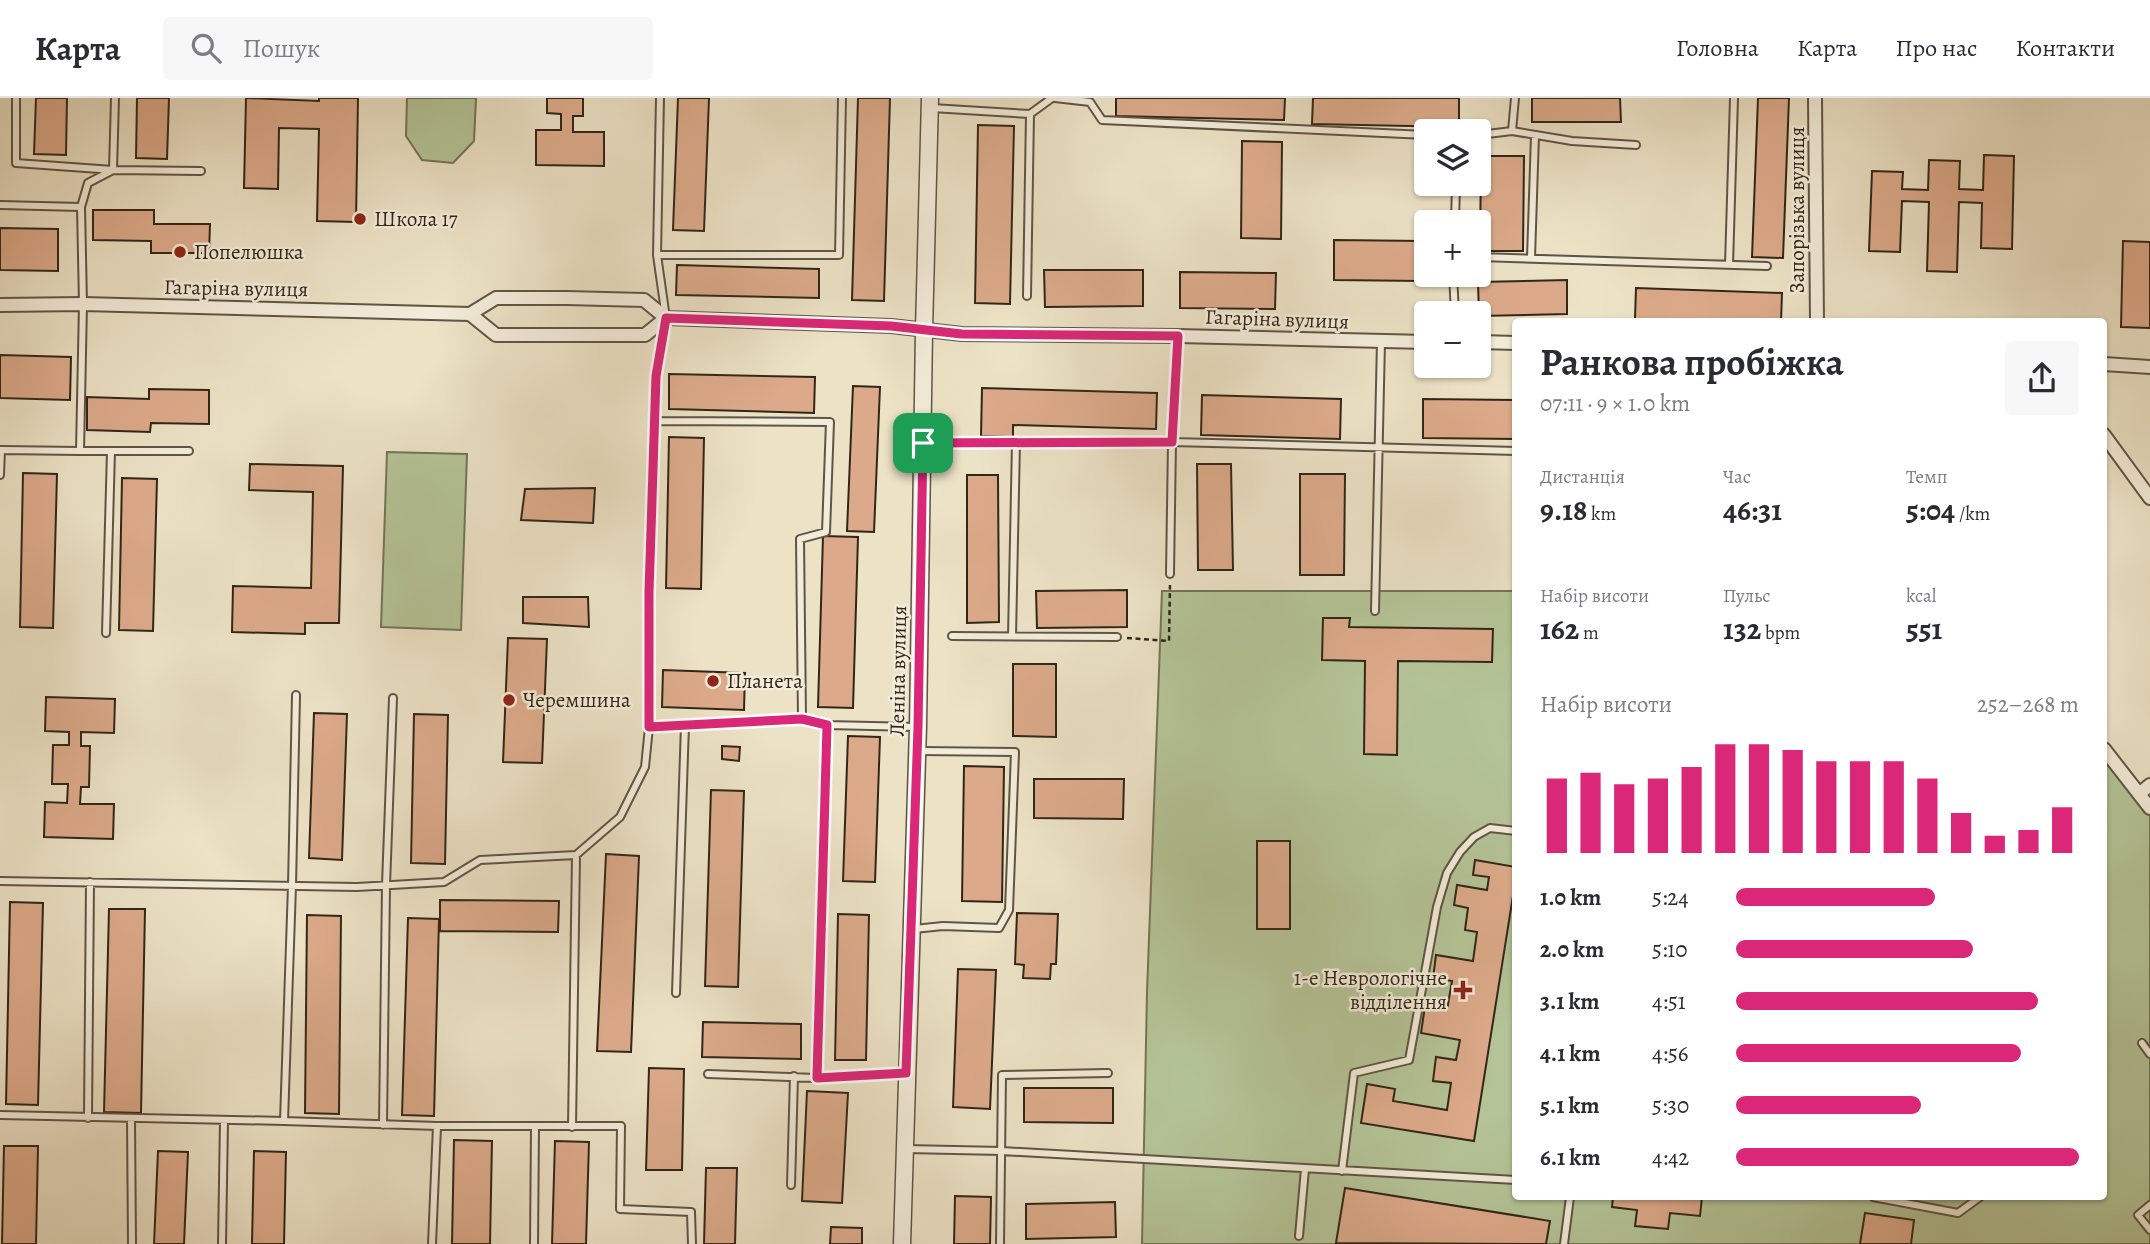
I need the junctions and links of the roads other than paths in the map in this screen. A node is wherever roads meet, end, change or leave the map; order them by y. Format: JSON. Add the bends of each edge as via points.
{"nodes":[{"id":1,"x":16,"y":98,"type":"edge"},
{"id":2,"x":115,"y":98,"type":"edge"},
{"id":3,"x":660,"y":98,"type":"edge"},
{"id":4,"x":842,"y":98,"type":"edge"},
{"id":5,"x":1054,"y":98,"type":"edge"},
{"id":6,"x":1515,"y":98,"type":"edge"},
{"id":7,"x":1734,"y":98,"type":"edge"},
{"id":8,"x":1815,"y":98,"type":"edge"},
{"id":9,"x":930,"y":103,"type":"edge"},
{"id":10,"x":1030,"y":114,"type":"junction"},
{"id":11,"x":1512,"y":131,"type":"junction"},
{"id":12,"x":1414,"y":134,"type":"edge"},
{"id":13,"x":1491,"y":134,"type":"edge"},
{"id":14,"x":1535,"y":135,"type":"junction"},
{"id":15,"x":1636,"y":145,"type":"dead end"},
{"id":16,"x":113,"y":170,"type":"junction"},
{"id":17,"x":201,"y":171,"type":"dead end"},
{"id":18,"x":0,"y":205,"type":"edge"},
{"id":19,"x":81,"y":207,"type":"junction"},
{"id":20,"x":657,"y":255,"type":"junction"},
{"id":21,"x":1491,"y":257,"type":"edge"},
{"id":22,"x":1531,"y":258,"type":"junction"},
{"id":23,"x":1730,"y":265,"type":"junction"},
{"id":24,"x":1767,"y":266,"type":"dead end"},
{"id":25,"x":1027,"y":296,"type":"dead end"},
{"id":26,"x":83,"y":304,"type":"junction"},
{"id":27,"x":0,"y":305,"type":"edge"},
{"id":28,"x":470,"y":314,"type":"junction"},
{"id":29,"x":666,"y":318,"type":"junction"},
{"id":30,"x":1817,"y":318,"type":"edge"},
{"id":31,"x":924,"y":331,"type":"junction"},
{"id":32,"x":1178,"y":336,"type":"junction"},
{"id":33,"x":1381,"y":341,"type":"junction"},
{"id":34,"x":1414,"y":342,"type":"edge"},
{"id":35,"x":1491,"y":342,"type":"edge"},
{"id":36,"x":1512,"y":343,"type":"edge"},
{"id":37,"x":2107,"y":364,"type":"edge"},
{"id":38,"x":2150,"y":367,"type":"edge"},
{"id":39,"x":655,"y":421,"type":"junction"},
{"id":40,"x":2107,"y":439,"type":"edge"},
{"id":41,"x":1016,"y":442,"type":"junction"},
{"id":42,"x":1172,"y":442,"type":"junction"},
{"id":43,"x":923,"y":443,"type":"junction"},
{"id":44,"x":1379,"y":447,"type":"junction"},
{"id":45,"x":80,"y":451,"type":"junction"},
{"id":46,"x":111,"y":451,"type":"junction"},
{"id":47,"x":189,"y":451,"type":"dead end"},
{"id":48,"x":1512,"y":451,"type":"edge"},
{"id":49,"x":0,"y":475,"type":"edge"},
{"id":50,"x":2150,"y":498,"type":"edge"},
{"id":51,"x":1170,"y":574,"type":"road end"},
{"id":52,"x":649,"y":592,"type":"road end"},
{"id":53,"x":1375,"y":611,"type":"dead end"},
{"id":54,"x":106,"y":633,"type":"dead end"},
{"id":55,"x":952,"y":636,"type":"dead end"},
{"id":56,"x":1012,"y":636,"type":"junction"},
{"id":57,"x":1117,"y":638,"type":"road end"},
{"id":58,"x":296,"y":695,"type":"dead end"},
{"id":59,"x":393,"y":698,"type":"dead end"},
{"id":60,"x":802,"y":719,"type":"junction"},
{"id":61,"x":685,"y":725,"type":"junction"},
{"id":62,"x":827,"y":725,"type":"junction"},
{"id":63,"x":918,"y":727,"type":"junction"},
{"id":64,"x":917,"y":751,"type":"junction"},
{"id":65,"x":2107,"y":753,"type":"edge"},
{"id":66,"x":2150,"y":785,"type":"edge"},
{"id":67,"x":2139,"y":794,"type":"junction"},
{"id":68,"x":2150,"y":808,"type":"edge"},
{"id":69,"x":1512,"y":831,"type":"edge"},
{"id":70,"x":576,"y":855,"type":"junction"},
{"id":71,"x":0,"y":881,"type":"edge"},
{"id":72,"x":89,"y":882,"type":"junction"},
{"id":73,"x":386,"y":885,"type":"junction"},
{"id":74,"x":292,"y":886,"type":"junction"},
{"id":75,"x":911,"y":929,"type":"junction"},
{"id":76,"x":676,"y":993,"type":"dead end"},
{"id":77,"x":2142,"y":1043,"type":"dead end"},
{"id":78,"x":2150,"y":1054,"type":"edge"},
{"id":79,"x":906,"y":1073,"type":"junction"},
{"id":80,"x":1108,"y":1073,"type":"dead end"},
{"id":81,"x":708,"y":1074,"type":"dead end"},
{"id":82,"x":794,"y":1076,"type":"junction"},
{"id":83,"x":817,"y":1078,"type":"junction"},
{"id":84,"x":0,"y":1115,"type":"edge"},
{"id":85,"x":88,"y":1118,"type":"junction"},
{"id":86,"x":131,"y":1119,"type":"junction"},
{"id":87,"x":224,"y":1120,"type":"junction"},
{"id":88,"x":284,"y":1121,"type":"junction"},
{"id":89,"x":383,"y":1125,"type":"junction"},
{"id":90,"x":437,"y":1126,"type":"junction"},
{"id":91,"x":535,"y":1126,"type":"junction"},
{"id":92,"x":572,"y":1127,"type":"junction"},
{"id":93,"x":904,"y":1149,"type":"junction"},
{"id":94,"x":1002,"y":1151,"type":"junction"},
{"id":95,"x":1305,"y":1169,"type":"junction"},
{"id":96,"x":1342,"y":1171,"type":"junction"},
{"id":97,"x":1512,"y":1180,"type":"edge"},
{"id":98,"x":791,"y":1185,"type":"dead end"},
{"id":99,"x":1570,"y":1200,"type":"edge"},
{"id":100,"x":1889,"y":1200,"type":"edge"},
{"id":101,"x":1976,"y":1200,"type":"edge"},
{"id":102,"x":2150,"y":1205,"type":"edge"},
{"id":103,"x":2150,"y":1230,"type":"edge"},
{"id":104,"x":1299,"y":1236,"type":"dead end"},
{"id":105,"x":132,"y":1244,"type":"edge"},
{"id":106,"x":222,"y":1244,"type":"edge"},
{"id":107,"x":432,"y":1244,"type":"edge"},
{"id":108,"x":534,"y":1244,"type":"edge"},
{"id":109,"x":692,"y":1244,"type":"edge"},
{"id":110,"x":902,"y":1244,"type":"edge"},
{"id":111,"x":1000,"y":1244,"type":"edge"},
{"id":112,"x":1564,"y":1244,"type":"edge"}],
"edges":[{"from":1,"to":16,"type":"lane","via":[[16,163]]},
{"from":2,"to":16,"type":"lane"},
{"from":3,"to":20,"type":"lane"},
{"from":4,"to":20,"type":"lane","via":[[839,256]]},
{"from":5,"to":10,"type":"lane"},
{"from":5,"to":12,"type":"lane","via":[[1090,102],[1102,120]]},
{"from":6,"to":11,"type":"lane"},
{"from":7,"to":23,"type":"lane"},
{"from":8,"to":30,"type":"street","name":"Запорізька вулиця"},
{"from":9,"to":10,"type":"lane"},
{"from":9,"to":31,"type":"street","name":"Леніна вулиця"},
{"from":10,"to":25,"type":"lane"},
{"from":11,"to":13,"type":"lane"},
{"from":11,"to":14,"type":"lane"},
{"from":14,"to":15,"type":"lane"},
{"from":14,"to":22,"type":"lane"},
{"from":16,"to":17,"type":"lane"},
{"from":16,"to":19,"type":"lane","via":[[88,184]]},
{"from":18,"to":19,"type":"lane"},
{"from":19,"to":26,"type":"lane"},
{"from":20,"to":29,"type":"lane"},
{"from":21,"to":22,"type":"lane"},
{"from":22,"to":23,"type":"lane"},
{"from":23,"to":24,"type":"lane"},
{"from":26,"to":27,"type":"street","name":"Гагаріна вулиця"},
{"from":26,"to":28,"type":"street","name":"Гагаріна вулиця"},
{"from":26,"to":45,"type":"lane"},
{"from":28,"to":29,"type":"street","name":"Гагаріна вулиця","via":[[496,298],[567,298],[644,300]]},
{"from":28,"to":29,"type":"street","via":[[496,335],[645,335]]},
{"from":29,"to":31,"type":"street","name":"Гагаріна вулиця"},
{"from":29,"to":39,"type":"lane","via":[[656,376]]},
{"from":31,"to":32,"type":"street","name":"Гагаріна вулиця"},
{"from":31,"to":43,"type":"street","name":"Леніна вулиця"},
{"from":32,"to":33,"type":"street","name":"Гагаріна вулиця"},
{"from":32,"to":42,"type":"lane"},
{"from":33,"to":34,"type":"street","name":"Гагаріна вулиця"},
{"from":33,"to":44,"type":"lane"},
{"from":35,"to":36,"type":"street"},
{"from":37,"to":38,"type":"street"},
{"from":39,"to":52,"type":"lane"},
{"from":39,"to":60,"type":"lane","via":[[830,422],[826,532],[800,539]]},
{"from":40,"to":50,"type":"street"},
{"from":41,"to":42,"type":"lane"},
{"from":41,"to":43,"type":"lane"},
{"from":41,"to":56,"type":"lane"},
{"from":42,"to":44,"type":"lane"},
{"from":42,"to":51,"type":"lane"},
{"from":43,"to":63,"type":"street","name":"Леніна вулиця"},
{"from":44,"to":48,"type":"lane"},
{"from":44,"to":53,"type":"lane"},
{"from":45,"to":46,"type":"lane"},
{"from":45,"to":49,"type":"lane","via":[[1,450]]},
{"from":46,"to":47,"type":"lane"},
{"from":46,"to":54,"type":"lane"},
{"from":55,"to":56,"type":"lane"},
{"from":56,"to":57,"type":"lane"},
{"from":58,"to":74,"type":"lane"},
{"from":59,"to":73,"type":"lane"},
{"from":60,"to":61,"type":"lane"},
{"from":60,"to":62,"type":"lane"},
{"from":61,"to":70,"type":"lane","via":[[649,727],[645,766],[620,817]]},
{"from":61,"to":76,"type":"lane"},
{"from":62,"to":63,"type":"lane"},
{"from":62,"to":83,"type":"lane"},
{"from":63,"to":64,"type":"street","name":"Леніна вулиця"},
{"from":64,"to":75,"type":"street","name":"Леніна вулиця"},
{"from":64,"to":75,"type":"lane","via":[[1016,752],[1009,910],[999,928]]},
{"from":65,"to":67,"type":"street"},
{"from":66,"to":67,"type":"street"},
{"from":67,"to":68,"type":"street"},
{"from":69,"to":96,"type":"lane","via":[[1490,828],[1474,837],[1447,873],[1409,1060],[1354,1073]]},
{"from":70,"to":73,"type":"lane","via":[[480,860],[444,882]]},
{"from":70,"to":92,"type":"lane"},
{"from":71,"to":72,"type":"lane"},
{"from":72,"to":74,"type":"lane"},
{"from":72,"to":85,"type":"lane"},
{"from":73,"to":74,"type":"lane"},
{"from":73,"to":89,"type":"lane"},
{"from":74,"to":88,"type":"lane"},
{"from":75,"to":79,"type":"street","name":"Леніна вулиця"},
{"from":77,"to":78,"type":"lane"},
{"from":79,"to":83,"type":"lane"},
{"from":79,"to":93,"type":"street","name":"Леніна вулиця"},
{"from":80,"to":94,"type":"lane","via":[[1002,1075]]},
{"from":81,"to":82,"type":"lane"},
{"from":82,"to":83,"type":"lane"},
{"from":82,"to":98,"type":"lane"},
{"from":84,"to":85,"type":"lane"},
{"from":85,"to":86,"type":"lane"},
{"from":86,"to":87,"type":"lane"},
{"from":86,"to":105,"type":"lane"},
{"from":87,"to":88,"type":"lane"},
{"from":87,"to":106,"type":"lane"},
{"from":88,"to":89,"type":"lane"},
{"from":89,"to":90,"type":"lane"},
{"from":90,"to":91,"type":"lane"},
{"from":90,"to":107,"type":"lane"},
{"from":91,"to":92,"type":"lane"},
{"from":91,"to":108,"type":"lane"},
{"from":92,"to":109,"type":"lane","via":[[621,1126],[620,1209],[691,1212]]},
{"from":93,"to":94,"type":"lane"},
{"from":93,"to":110,"type":"street","name":"Леніна вулиця"},
{"from":94,"to":95,"type":"lane"},
{"from":94,"to":111,"type":"lane"},
{"from":95,"to":96,"type":"lane"},
{"from":95,"to":104,"type":"lane"},
{"from":96,"to":97,"type":"lane"},
{"from":99,"to":112,"type":"lane"},
{"from":100,"to":101,"type":"lane","via":[[1958,1213]]},
{"from":102,"to":103,"type":"lane","via":[[2138,1214]]}]}
